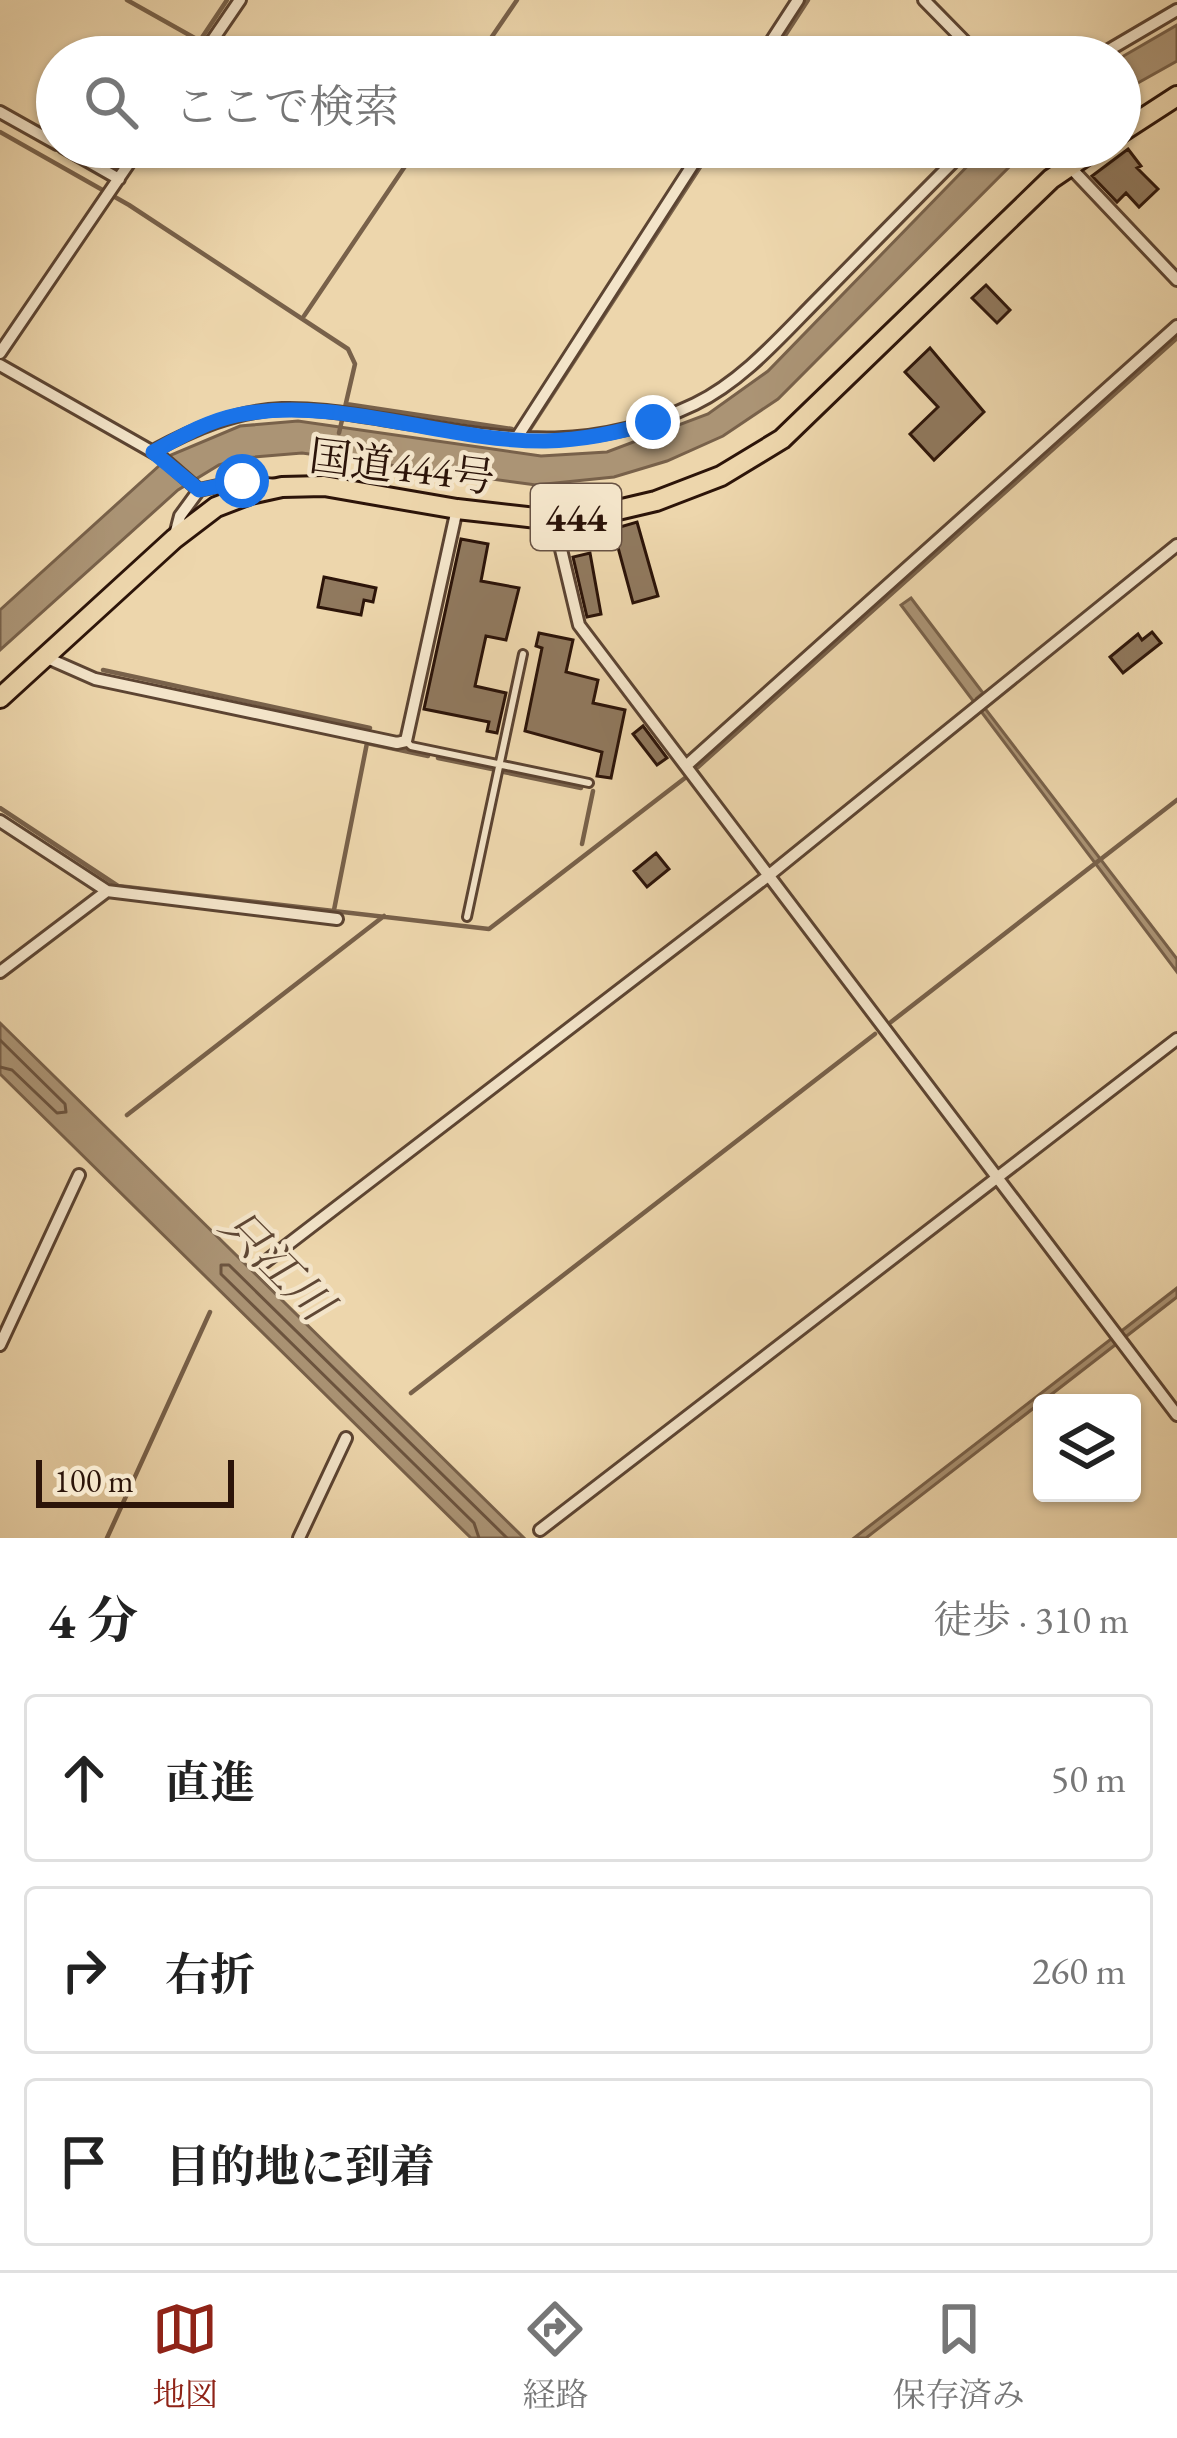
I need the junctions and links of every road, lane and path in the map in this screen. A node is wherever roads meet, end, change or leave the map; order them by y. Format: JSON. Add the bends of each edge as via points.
{"nodes":[{"id":1,"x":240,"y":0,"type":"edge"},
{"id":2,"x":798,"y":0,"type":"edge"},
{"id":3,"x":924,"y":0,"type":"edge"},
{"id":4,"x":1177,"y":10,"type":"edge"},
{"id":5,"x":215,"y":36,"type":"edge"},
{"id":6,"x":775,"y":36,"type":"edge"},
{"id":7,"x":959,"y":36,"type":"edge"},
{"id":8,"x":1133,"y":36,"type":"edge"},
{"id":9,"x":1177,"y":96,"type":"edge"},
{"id":10,"x":0,"y":112,"type":"edge"},
{"id":11,"x":1141,"y":119,"type":"edge"},
{"id":12,"x":36,"y":132,"type":"edge"},
{"id":13,"x":88,"y":168,"type":"edge"},
{"id":14,"x":126,"y":168,"type":"edge"},
{"id":15,"x":690,"y":168,"type":"edge"},
{"id":16,"x":947,"y":168,"type":"edge"},
{"id":17,"x":1061,"y":168,"type":"edge"},
{"id":18,"x":1081,"y":168,"type":"edge"},
{"id":19,"x":112,"y":188,"type":"junction"},
{"id":20,"x":1177,"y":280,"type":"edge"},
{"id":21,"x":1177,"y":326,"type":"edge"},
{"id":22,"x":0,"y":353,"type":"edge"},
{"id":23,"x":0,"y":365,"type":"edge"},
{"id":24,"x":515,"y":439,"type":"junction"},
{"id":25,"x":157,"y":454,"type":"junction"},
{"id":26,"x":282,"y":487,"type":"junction"},
{"id":27,"x":197,"y":489,"type":"junction"},
{"id":28,"x":457,"y":509,"type":"junction"},
{"id":29,"x":554,"y":520,"type":"junction"},
{"id":30,"x":174,"y":539,"type":"junction"},
{"id":31,"x":1177,"y":545,"type":"edge"},
{"id":32,"x":523,"y":654,"type":"dead end"},
{"id":33,"x":45,"y":657,"type":"junction"},
{"id":34,"x":0,"y":698,"type":"edge"},
{"id":35,"x":406,"y":741,"type":"junction"},
{"id":36,"x":500,"y":764,"type":"junction"},
{"id":37,"x":687,"y":765,"type":"junction"},
{"id":38,"x":589,"y":783,"type":"dead end"},
{"id":39,"x":0,"y":821,"type":"edge"},
{"id":40,"x":768,"y":876,"type":"junction"},
{"id":41,"x":107,"y":891,"type":"junction"},
{"id":42,"x":467,"y":917,"type":"dead end"},
{"id":43,"x":337,"y":919,"type":"dead end"},
{"id":44,"x":0,"y":972,"type":"edge"},
{"id":45,"x":1177,"y":1039,"type":"edge"},
{"id":46,"x":79,"y":1175,"type":"dead end"},
{"id":47,"x":997,"y":1177,"type":"junction"},
{"id":48,"x":265,"y":1262,"type":"dead end"},
{"id":49,"x":0,"y":1345,"type":"edge"},
{"id":50,"x":1177,"y":1415,"type":"edge"},
{"id":51,"x":346,"y":1438,"type":"dead end"},
{"id":52,"x":540,"y":1530,"type":"dead end"},
{"id":53,"x":299,"y":1538,"type":"edge"}],
"edges":[{"from":1,"to":5,"type":"street"},
{"from":2,"to":6,"type":"street"},
{"from":3,"to":7,"type":"street"},
{"from":4,"to":8,"type":"street"},
{"from":9,"to":11,"type":"highway"},
{"from":10,"to":12,"type":"street"},
{"from":13,"to":19,"type":"street"},
{"from":14,"to":19,"type":"street"},
{"from":15,"to":24,"type":"street"},
{"from":16,"to":24,"type":"street","via":[[755,363],[701,401],[606,436]]},
{"from":17,"to":29,"type":"highway","name":"国道444号","number":"444","via":[[782,439],[721,476],[656,501]]},
{"from":18,"to":20,"type":"street"},
{"from":19,"to":22,"type":"street"},
{"from":21,"to":37,"type":"street"},
{"from":23,"to":25,"type":"street"},
{"from":24,"to":25,"type":"street","via":[[280,409],[190,431]]},
{"from":25,"to":27,"type":"street"},
{"from":26,"to":27,"type":"street","via":[[259,480]]},
{"from":26,"to":28,"type":"highway","name":"国道444号","number":"444","via":[[324,486]]},
{"from":26,"to":30,"type":"highway","name":"国道444号","number":"444","via":[[216,507]]},
{"from":27,"to":30,"type":"street"},
{"from":28,"to":29,"type":"highway","name":"国道444号","number":"444"},
{"from":28,"to":35,"type":"street"},
{"from":29,"to":37,"type":"street","via":[[579,625]]},
{"from":30,"to":33,"type":"highway","name":"国道444号","number":"444"},
{"from":31,"to":40,"type":"street"},
{"from":32,"to":36,"type":"lane"},
{"from":33,"to":34,"type":"highway","name":"国道444号","number":"444"},
{"from":33,"to":35,"type":"street","via":[[94,679]]},
{"from":35,"to":36,"type":"lane"},
{"from":36,"to":38,"type":"lane"},
{"from":36,"to":42,"type":"lane"},
{"from":37,"to":40,"type":"street"},
{"from":39,"to":41,"type":"street"},
{"from":40,"to":47,"type":"street"},
{"from":40,"to":48,"type":"street"},
{"from":41,"to":43,"type":"street"},
{"from":41,"to":44,"type":"street"},
{"from":45,"to":47,"type":"street"},
{"from":46,"to":49,"type":"street"},
{"from":47,"to":50,"type":"street"},
{"from":47,"to":52,"type":"street"},
{"from":51,"to":53,"type":"street"}]}
